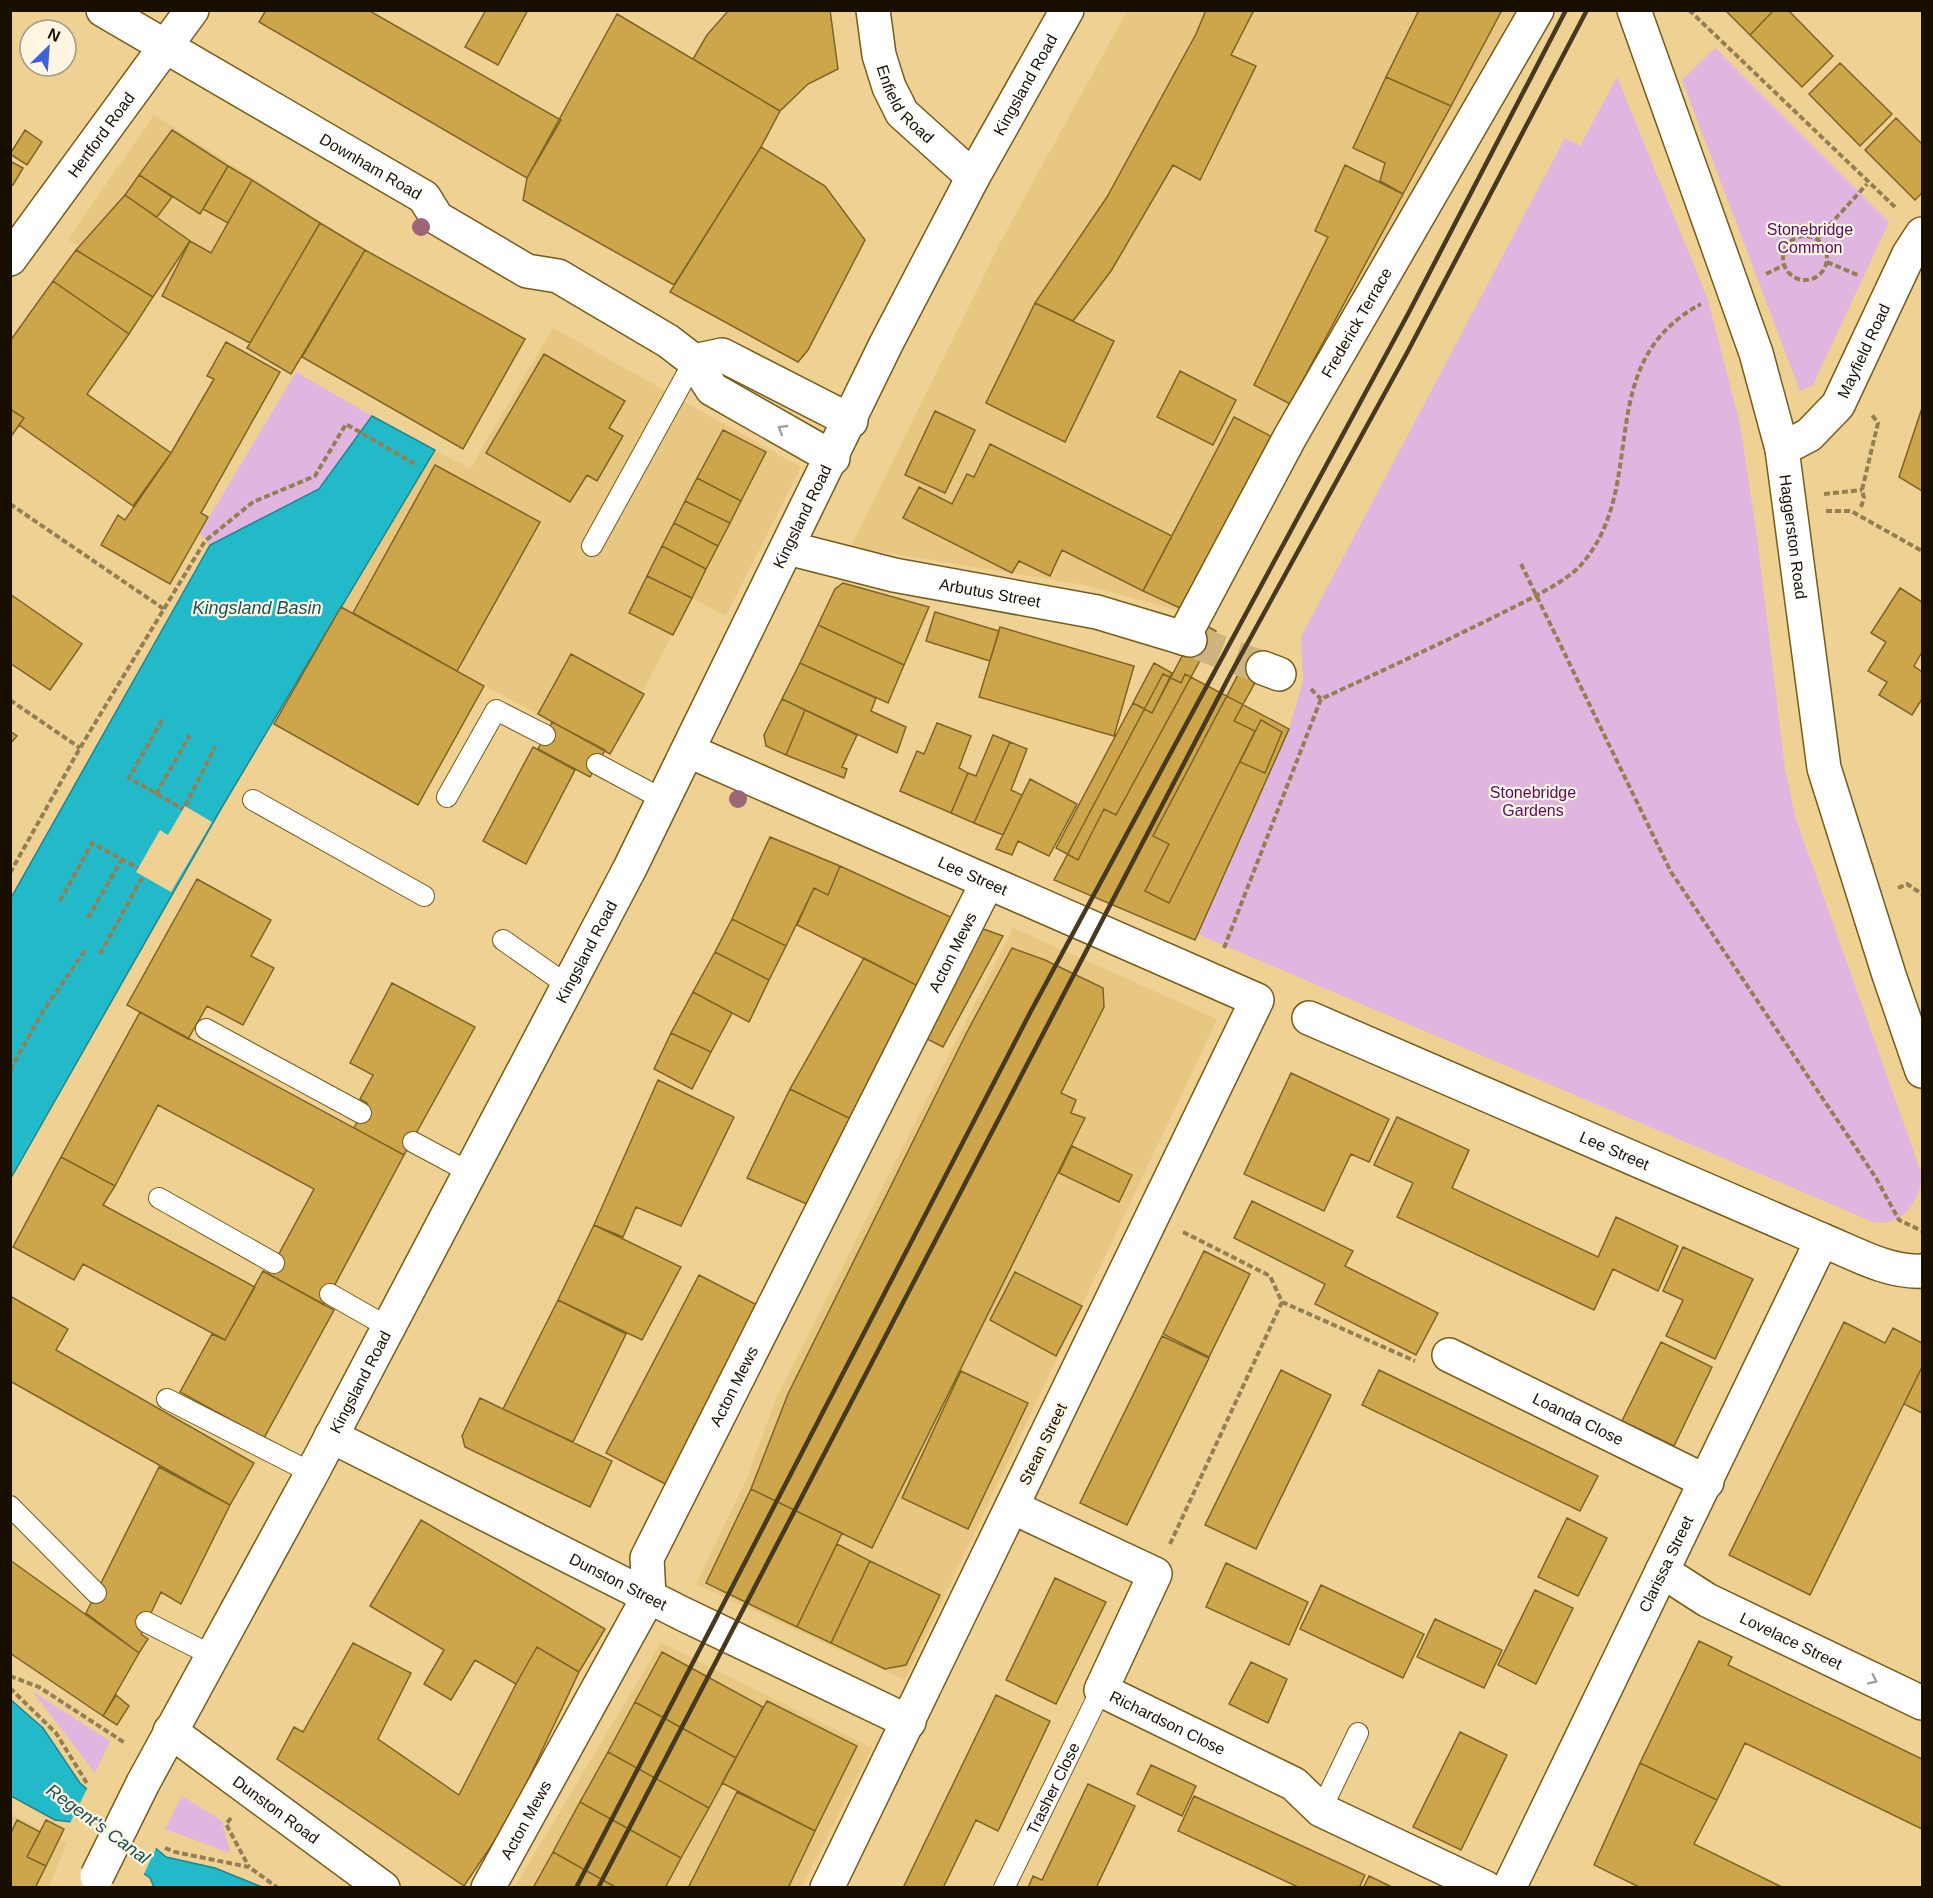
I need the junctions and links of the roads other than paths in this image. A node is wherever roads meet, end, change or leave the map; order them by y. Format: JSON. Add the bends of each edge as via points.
{"nodes":[{"id":1,"x":103,"y":10,"type":"edge"},
{"id":2,"x":192,"y":10,"type":"edge"},
{"id":3,"x":873,"y":10,"type":"edge"},
{"id":4,"x":1067,"y":10,"type":"edge"},
{"id":5,"x":1537,"y":10,"type":"edge"},
{"id":6,"x":1635,"y":10,"type":"edge"},
{"id":7,"x":165,"y":47,"type":"junction"},
{"id":8,"x":974,"y":177,"type":"junction"},
{"id":9,"x":1918,"y":250,"type":"edge"},
{"id":10,"x":10,"y":259,"type":"edge"},
{"id":11,"x":694,"y":361,"type":"junction"},
{"id":12,"x":851,"y":421,"type":"junction"},
{"id":13,"x":1782,"y":449,"type":"junction"},
{"id":14,"x":833,"y":458,"type":"junction"},
{"id":15,"x":592,"y":546,"type":"dead end"},
{"id":16,"x":788,"y":548,"type":"junction"},
{"id":17,"x":1187,"y":639,"type":"joint"},
{"id":18,"x":545,"y":735,"type":"dead end"},
{"id":19,"x":689,"y":751,"type":"junction"},
{"id":20,"x":597,"y":764,"type":"dead end"},
{"id":21,"x":447,"y":797,"type":"dead end"},
{"id":22,"x":253,"y":800,"type":"dead end"},
{"id":23,"x":664,"y":800,"type":"junction"},
{"id":24,"x":987,"y":883,"type":"junction"},
{"id":25,"x":424,"y":896,"type":"dead end"},
{"id":26,"x":503,"y":940,"type":"dead end"},
{"id":27,"x":567,"y":986,"type":"junction"},
{"id":28,"x":1257,"y":1000,"type":"joint"},
{"id":29,"x":1309,"y":1018,"type":"dead end"},
{"id":30,"x":206,"y":1029,"type":"dead end"},
{"id":31,"x":1922,"y":1070,"type":"edge"},
{"id":32,"x":361,"y":1113,"type":"dead end"},
{"id":33,"x":414,"y":1142,"type":"dead end"},
{"id":34,"x":469,"y":1172,"type":"junction"},
{"id":35,"x":159,"y":1198,"type":"dead end"},
{"id":36,"x":1822,"y":1240,"type":"junction"},
{"id":37,"x":274,"y":1263,"type":"dead end"},
{"id":38,"x":1923,"y":1271,"type":"edge"},
{"id":39,"x":330,"y":1294,"type":"dead end"},
{"id":40,"x":388,"y":1327,"type":"junction"},
{"id":41,"x":1449,"y":1355,"type":"road end"},
{"id":42,"x":167,"y":1399,"type":"dead end"},
{"id":43,"x":331,"y":1436,"type":"junction"},
{"id":44,"x":312,"y":1473,"type":"junction"},
{"id":45,"x":1707,"y":1482,"type":"junction"},
{"id":46,"x":10,"y":1506,"type":"edge"},
{"id":47,"x":1012,"y":1507,"type":"junction"},
{"id":48,"x":1662,"y":1571,"type":"junction"},
{"id":49,"x":96,"y":1593,"type":"dead end"},
{"id":50,"x":649,"y":1596,"type":"junction"},
{"id":51,"x":146,"y":1622,"type":"dead end"},
{"id":52,"x":211,"y":1655,"type":"junction"},
{"id":53,"x":1101,"y":1689,"type":"junction"},
{"id":54,"x":1923,"y":1703,"type":"edge"},
{"id":55,"x":909,"y":1722,"type":"junction"},
{"id":56,"x":170,"y":1731,"type":"junction"},
{"id":57,"x":1358,"y":1733,"type":"dead end"},
{"id":58,"x":1321,"y":1810,"type":"junction"},
{"id":59,"x":94,"y":1882,"type":"edge"},
{"id":60,"x":1508,"y":1886,"type":"edge"},
{"id":61,"x":383,"y":1887,"type":"edge"},
{"id":62,"x":488,"y":1887,"type":"edge"},
{"id":63,"x":827,"y":1887,"type":"edge"},
{"id":64,"x":1004,"y":1887,"type":"edge"}],
"edges":[{"from":1,"to":7,"type":"main road","name":"Downham Road"},
{"from":2,"to":7,"type":"main road","name":"Hertford Road"},
{"from":3,"to":8,"type":"main road","name":"Enfield Road","via":[[879,55],[902,112]]},
{"from":4,"to":8,"type":"main road","name":"Kingsland Road"},
{"from":5,"to":17,"type":"main road","name":"Frederick Terrace","via":[[1290,437]]},
{"from":6,"to":13,"type":"main road","name":"Haggerston Road","via":[[1735,288]]},
{"from":7,"to":10,"type":"main road","name":"Hertford Road"},
{"from":7,"to":11,"type":"main road","name":"Downham Road","via":[[424,197],[437,218],[527,271],[558,276],[668,341]]},
{"from":8,"to":12,"type":"main road","name":"Kingsland Road","via":[[886,344]]},
{"from":9,"to":13,"type":"main road","name":"Mayfield Road","via":[[1838,405],[1809,435]]},
{"from":11,"to":12,"type":"main road","via":[[722,355]]},
{"from":14,"to":11,"type":"main road","name":"Downham Road","one_way":true,"via":[[712,389]]},
{"from":11,"to":15,"type":"lane"},
{"from":12,"to":14,"type":"main road","name":"Kingsland Road"},
{"from":13,"to":31,"type":"main road","name":"Haggerston Road","via":[[1824,768]]},
{"from":14,"to":16,"type":"main road","name":"Kingsland Road"},
{"from":16,"to":17,"type":"main road","name":"Arbutus Street","via":[[894,575],[1097,612]]},
{"from":16,"to":19,"type":"main road","name":"Kingsland Road"},
{"from":18,"to":21,"type":"lane","via":[[496,710]]},
{"from":19,"to":23,"type":"main road","name":"Kingsland Road"},
{"from":19,"to":24,"type":"main road","name":"Lee Street"},
{"from":20,"to":23,"type":"lane"},
{"from":22,"to":25,"type":"lane"},
{"from":23,"to":27,"type":"main road","name":"Kingsland Road"},
{"from":24,"to":28,"type":"main road","name":"Lee Street"},
{"from":24,"to":50,"type":"main road","name":"Acton Mews","via":[[647,1558]]},
{"from":26,"to":27,"type":"lane"},
{"from":27,"to":34,"type":"main road","name":"Kingsland Road"},
{"from":28,"to":47,"type":"main road","name":"Stean Street"},
{"from":29,"to":36,"type":"main road","name":"Lee Street"},
{"from":30,"to":32,"type":"lane"},
{"from":33,"to":34,"type":"lane"},
{"from":34,"to":40,"type":"main road","name":"Kingsland Road"},
{"from":35,"to":37,"type":"lane"},
{"from":36,"to":38,"type":"main road","name":"Lee Street","via":[[1878,1263],[1909,1272]]},
{"from":36,"to":45,"type":"main road","name":"Clarissa Street"},
{"from":39,"to":40,"type":"lane"},
{"from":40,"to":43,"type":"main road","name":"Kingsland Road"},
{"from":41,"to":45,"type":"main road","name":"Loanda Close"},
{"from":42,"to":44,"type":"lane"},
{"from":43,"to":44,"type":"main road","name":"Kingsland Road"},
{"from":43,"to":50,"type":"main road","name":"Dunston Street"},
{"from":44,"to":52,"type":"main road","name":"Kingsland Road"},
{"from":45,"to":48,"type":"main road","name":"Clarissa Street"},
{"from":46,"to":49,"type":"lane"},
{"from":47,"to":53,"type":"main road","name":"Richardson Close","via":[[1155,1574]]},
{"from":47,"to":55,"type":"main road","name":"Stean Street"},
{"from":48,"to":54,"type":"main road","name":"Lovelace Street","one_way":true,"via":[[1707,1600]]},
{"from":48,"to":60,"type":"main road","name":"Clarissa Street"},
{"from":50,"to":55,"type":"main road","name":"Dunston Street"},
{"from":50,"to":62,"type":"main road","name":"Acton Mews"},
{"from":51,"to":52,"type":"lane"},
{"from":52,"to":56,"type":"main road","name":"Kingsland Road"},
{"from":53,"to":58,"type":"main road","name":"Richardson Close","via":[[1294,1784]]},
{"from":53,"to":64,"type":"lane","name":"Trasher Close"},
{"from":55,"to":63,"type":"main road","name":"Stean Street"},
{"from":56,"to":59,"type":"main road","name":"Kingsland Road","bridge":true},
{"from":56,"to":61,"type":"main road","name":"Dunston Road"},
{"from":57,"to":58,"type":"lane"},
{"from":58,"to":60,"type":"main road","name":"Richardson Close"}]}
